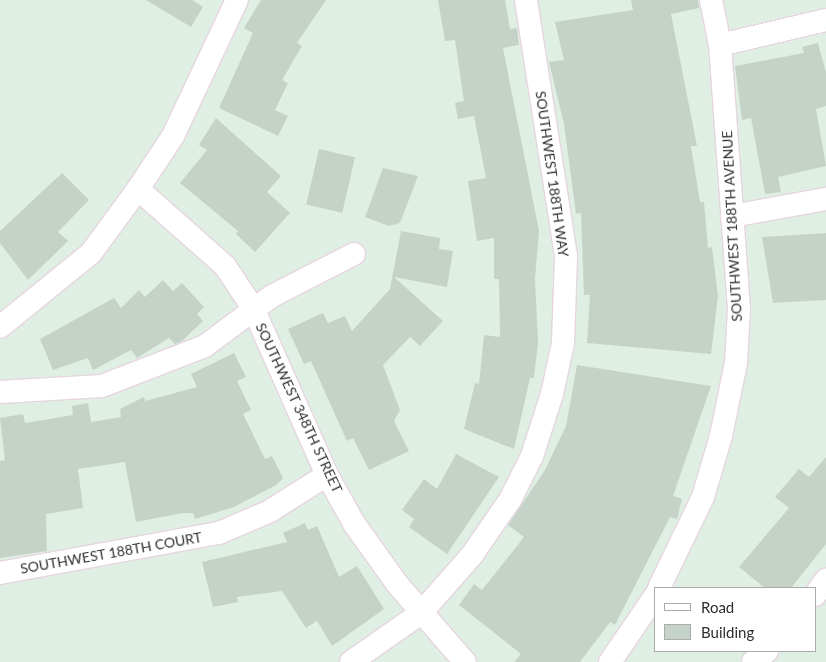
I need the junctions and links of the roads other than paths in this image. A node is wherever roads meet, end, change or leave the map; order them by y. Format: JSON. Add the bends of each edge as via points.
{"nodes":[{"id":1,"x":237,"y":0,"type":"edge"},
{"id":2,"x":526,"y":0,"type":"edge"},
{"id":3,"x":711,"y":0,"type":"edge"},
{"id":4,"x":826,"y":20,"type":"edge"},
{"id":5,"x":720,"y":45,"type":"junction"},
{"id":6,"x":138,"y":189,"type":"junction"},
{"id":7,"x":826,"y":199,"type":"edge"},
{"id":8,"x":732,"y":216,"type":"junction"},
{"id":9,"x":354,"y":254,"type":"dead end"},
{"id":10,"x":253,"y":308,"type":"junction"},
{"id":11,"x":0,"y":327,"type":"edge"},
{"id":12,"x":0,"y":392,"type":"edge"},
{"id":13,"x":327,"y":475,"type":"junction"},
{"id":14,"x":0,"y":572,"type":"edge"},
{"id":15,"x":826,"y":580,"type":"edge"},
{"id":16,"x":659,"y":587,"type":"edge"},
{"id":17,"x":816,"y":594,"type":"edge"},
{"id":18,"x":654,"y":598,"type":"edge"},
{"id":19,"x":421,"y":613,"type":"junction"},
{"id":20,"x":766,"y":652,"type":"edge"},
{"id":21,"x":615,"y":660,"type":"edge"},
{"id":22,"x":351,"y":662,"type":"edge"},
{"id":23,"x":465,"y":662,"type":"edge"},
{"id":24,"x":753,"y":662,"type":"edge"}],
"edges":[{"from":1,"to":6,"type":"street","via":[[173,136]]},
{"from":2,"to":19,"type":"street","name":"SOUTHWEST 188TH WAY","via":[[566,256],[563,343],[532,456],[510,500],[472,555]]},
{"from":3,"to":5,"type":"street","name":"SOUTHWEST 188TH AVENUE"},
{"from":4,"to":5,"type":"street"},
{"from":5,"to":8,"type":"street","name":"SOUTHWEST 188TH AVENUE"},
{"from":6,"to":10,"type":"street","name":"SOUTHWEST 348TH STREET","via":[[224,266]]},
{"from":6,"to":11,"type":"street","via":[[91,254]]},
{"from":7,"to":8,"type":"street"},
{"from":8,"to":16,"type":"street","name":"SOUTHWEST 188TH AVENUE","via":[[739,309],[725,418],[703,497]]},
{"from":9,"to":10,"type":"street"},
{"from":10,"to":12,"type":"street","via":[[205,346],[102,386]]},
{"from":10,"to":13,"type":"street","name":"SOUTHWEST 348TH STREET"},
{"from":13,"to":14,"type":"street","name":"SOUTHWEST 188TH COURT","via":[[270,511],[219,533]]},
{"from":13,"to":19,"type":"street","name":"SOUTHWEST 348TH STREET","via":[[355,524]]},
{"from":15,"to":17,"type":"street"},
{"from":18,"to":21,"type":"street"},
{"from":19,"to":22,"type":"street","name":"SOUTHWEST 188TH WAY"},
{"from":19,"to":23,"type":"street","name":"SOUTHWEST 348TH STREET"},
{"from":20,"to":24,"type":"street"}]}
